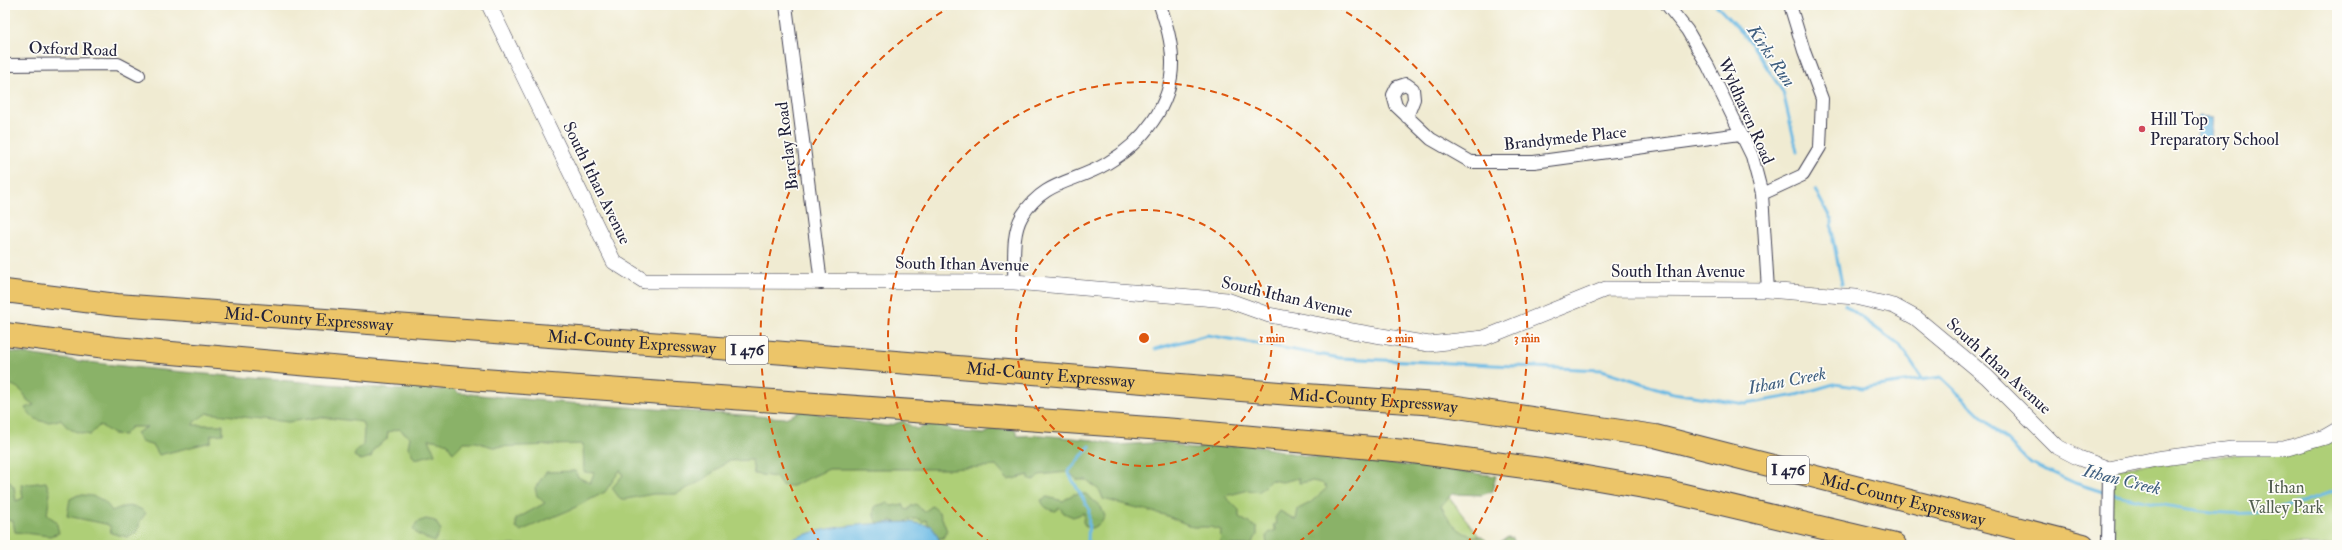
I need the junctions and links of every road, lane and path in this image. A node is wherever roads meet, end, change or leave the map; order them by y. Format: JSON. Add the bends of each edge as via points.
{"nodes":[{"id":1,"x":489,"y":5,"type":"edge"},
{"id":2,"x":786,"y":5,"type":"edge"},
{"id":3,"x":1160,"y":5,"type":"edge"},
{"id":4,"x":1667,"y":5,"type":"edge"},
{"id":5,"x":1790,"y":5,"type":"edge"},
{"id":6,"x":5,"y":65,"type":"edge"},
{"id":7,"x":139,"y":75,"type":"dead end"},
{"id":8,"x":1407,"y":117,"type":"dead end"},
{"id":9,"x":1740,"y":134,"type":"junction"},
{"id":10,"x":1762,"y":194,"type":"junction"},
{"id":11,"x":1014,"y":282,"type":"junction"},
{"id":12,"x":821,"y":283,"type":"junction"},
{"id":13,"x":1768,"y":290,"type":"junction"},
{"id":14,"x":5,"y":291,"type":"edge"},
{"id":15,"x":5,"y":334,"type":"edge"},
{"id":16,"x":2337,"y":430,"type":"edge"},
{"id":17,"x":2110,"y":469,"type":"junction"},
{"id":18,"x":1894,"y":545,"type":"edge"},
{"id":19,"x":2083,"y":545,"type":"edge"},
{"id":20,"x":2108,"y":545,"type":"edge"}],
"edges":[{"from":1,"to":12,"type":"street","name":"South Ithan Avenue","via":[[614,262],[644,281]]},
{"from":2,"to":12,"type":"street","name":"Barclay Road"},
{"from":3,"to":11,"type":"street","via":[[1168,30],[1172,62],[1168,91],[1159,113],[1144,134],[1106,164],[1050,188],[1032,203],[1022,217],[1016,235]]},
{"from":4,"to":9,"type":"street","name":"Wyldhaven Road","via":[[1687,30],[1708,66]]},
{"from":5,"to":10,"type":"street","via":[[1822,99],[1820,147],[1803,175]]},
{"from":6,"to":7,"type":"street","name":"Oxford Road","via":[[118,64]]},
{"from":8,"to":9,"type":"street","name":"Brandymede Place","via":[[1430,139],[1471,162],[1534,162]]},
{"from":9,"to":10,"type":"street","name":"Wyldhaven Road","via":[[1752,156]]},
{"from":10,"to":13,"type":"street","name":"Wyldhaven Road"},
{"from":11,"to":12,"type":"street","name":"South Ithan Avenue"},
{"from":11,"to":13,"type":"street","name":"South Ithan Avenue","via":[[1227,300],[1269,315],[1430,344],[1484,338],[1606,290]]},
{"from":13,"to":17,"type":"street","name":"South Ithan Avenue","via":[[1867,298],[1894,306],[1916,318],[1987,377],[2056,446],[2079,458]]},
{"from":14,"to":19,"type":"highway","name":"Mid-County Expressway","number":"I 476","via":[[117,305],[752,350],[1436,404],[1654,436]]},
{"from":15,"to":18,"type":"highway","via":[[114,348],[483,380],[1177,430],[1405,451],[1540,469],[1667,492]]},
{"from":16,"to":17,"type":"street","via":[[2284,449],[2232,450],[2156,459]]},
{"from":17,"to":20,"type":"street"}]}
